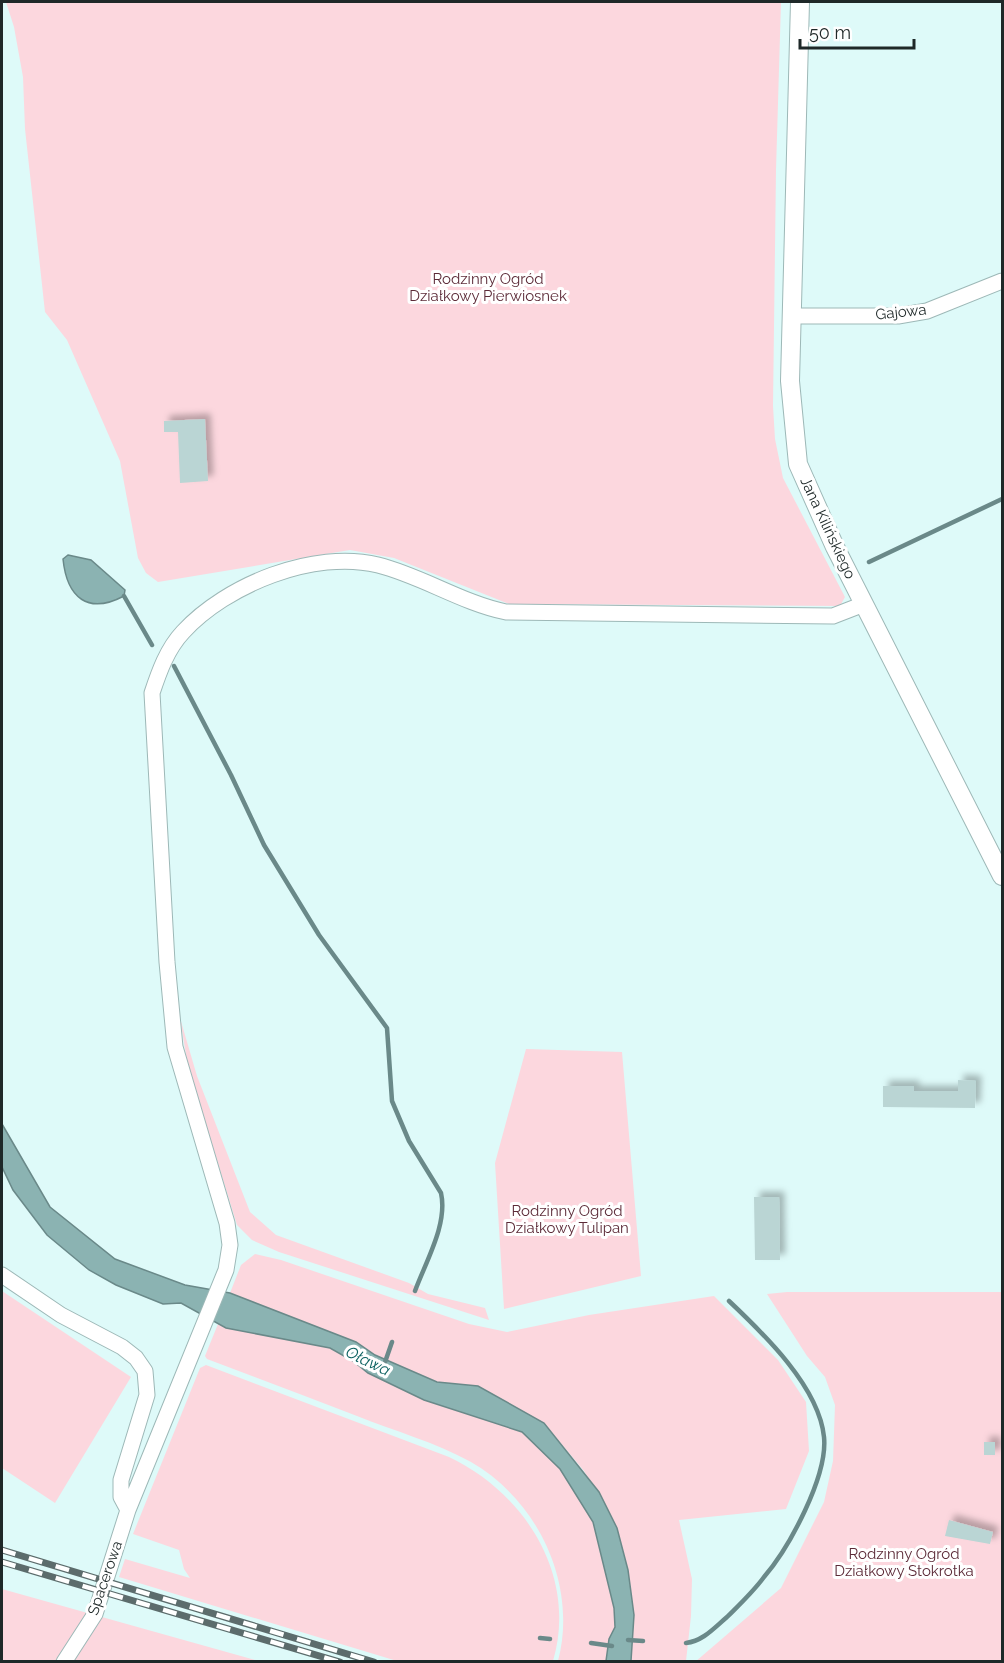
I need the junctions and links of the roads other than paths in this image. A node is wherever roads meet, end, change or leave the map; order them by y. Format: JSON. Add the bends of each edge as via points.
{"nodes":[{"id":1,"x":800,"y":2,"type":"edge"},
{"id":2,"x":1002,"y":281,"type":"edge"},
{"id":3,"x":793,"y":316,"type":"junction"},
{"id":4,"x":864,"y":604,"type":"junction"},
{"id":5,"x":1002,"y":876,"type":"edge"},
{"id":6,"x":2,"y":1275,"type":"edge"},
{"id":7,"x":126,"y":1516,"type":"junction"},
{"id":8,"x":64,"y":1662,"type":"edge"}],
"edges":[{"from":1,"to":3,"type":"street","name":"Jana Kilińskiego"},
{"from":2,"to":3,"type":"street","name":"Gajowa","via":[[927,311],[897,316]]},
{"from":3,"to":4,"type":"street","name":"Jana Kilińskiego","via":[[790,398],[798,464]]},
{"from":4,"to":5,"type":"street","name":"Jana Kilińskiego"},
{"from":4,"to":7,"type":"street","name":"Spacerowa","via":[[833,615],[506,612],[391,569],[326,560],[282,571],[234,595],[202,614],[182,633],[166,658],[152,693],[167,962],[175,1047],[230,1245],[226,1269]]},
{"from":6,"to":7,"type":"street","via":[[61,1315],[122,1347],[142,1364],[147,1395],[119,1488]]},
{"from":7,"to":8,"type":"street","name":"Spacerowa","via":[[95,1614]]}]}
